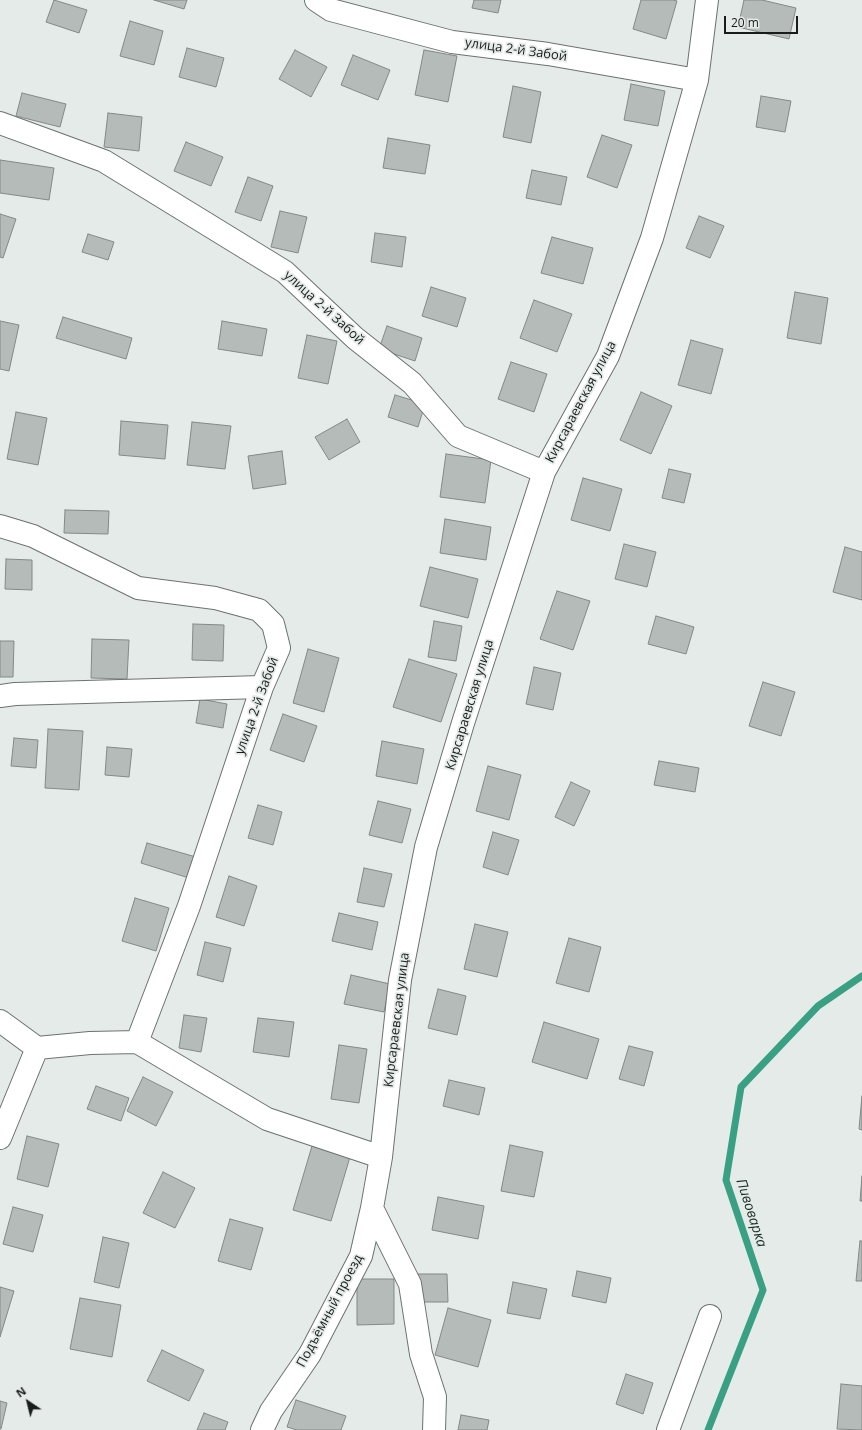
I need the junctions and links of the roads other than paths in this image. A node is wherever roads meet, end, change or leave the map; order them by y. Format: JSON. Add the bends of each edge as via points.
{"nodes":[{"id":1,"x":316,"y":0,"type":"edge"},
{"id":2,"x":707,"y":0,"type":"edge"},
{"id":3,"x":696,"y":80,"type":"junction"},
{"id":4,"x":0,"y":123,"type":"edge"},
{"id":5,"x":544,"y":472,"type":"junction"},
{"id":6,"x":0,"y":526,"type":"edge"},
{"id":7,"x":262,"y":687,"type":"junction"},
{"id":8,"x":0,"y":696,"type":"edge"},
{"id":9,"x":0,"y":1021,"type":"edge"},
{"id":10,"x":137,"y":1042,"type":"junction"},
{"id":11,"x":37,"y":1048,"type":"junction"},
{"id":12,"x":0,"y":1138,"type":"edge"},
{"id":13,"x":381,"y":1157,"type":"junction"},
{"id":14,"x":372,"y":1208,"type":"junction"},
{"id":15,"x":710,"y":1316,"type":"dead end"},
{"id":16,"x":262,"y":1430,"type":"edge"},
{"id":17,"x":434,"y":1430,"type":"edge"},
{"id":18,"x":668,"y":1430,"type":"edge"}],
"edges":[{"from":1,"to":3,"type":"street","name":"улица 2-й Забой","via":[[331,10],[452,42],[548,54]]},
{"from":2,"to":3,"type":"street","name":"Кирсараевская улица"},
{"from":3,"to":5,"type":"street","name":"Кирсараевская улица","via":[[652,238],[608,356]]},
{"from":4,"to":5,"type":"street","name":"улица 2-й Забой","via":[[104,161],[285,272],[355,338],[412,383],[458,436]]},
{"from":5,"to":13,"type":"street","name":"Кирсараевская улица","via":[[426,847],[400,980]]},
{"from":6,"to":7,"type":"street","name":"улица 2-й Забой","via":[[33,536],[138,588],[215,598],[259,610],[273,624],[279,648]]},
{"from":7,"to":8,"type":"street"},
{"from":7,"to":10,"type":"street","name":"улица 2-й Забой","via":[[190,906]]},
{"from":9,"to":11,"type":"street"},
{"from":10,"to":11,"type":"street"},
{"from":10,"to":13,"type":"street","via":[[267,1119]]},
{"from":11,"to":12,"type":"street"},
{"from":13,"to":14,"type":"street","name":"Кирсараевская улица"},
{"from":14,"to":16,"type":"street","name":"Подъёмный проезд","via":[[361,1256],[310,1354],[271,1411]]},
{"from":14,"to":17,"type":"street","via":[[410,1284],[421,1354],[436,1397]]},
{"from":15,"to":18,"type":"street"}]}
